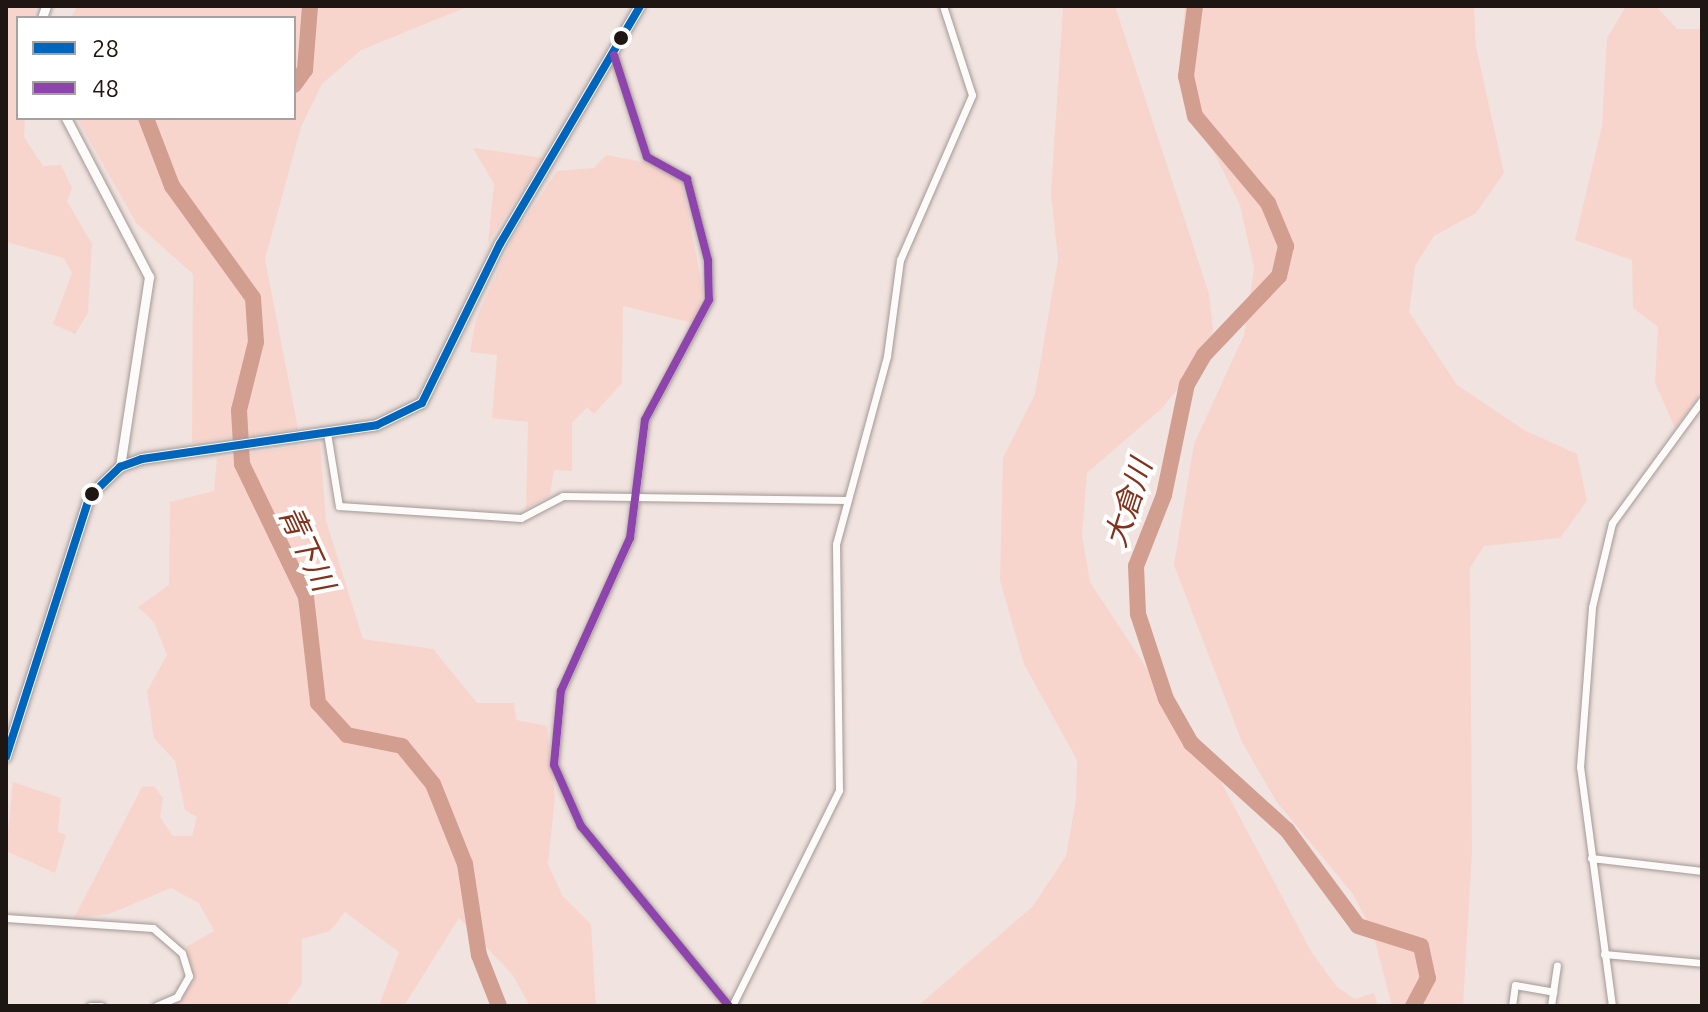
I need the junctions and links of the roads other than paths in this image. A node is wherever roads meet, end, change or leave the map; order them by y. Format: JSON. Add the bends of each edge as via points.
{"nodes":[{"id":1,"x":640,"y":6,"type":"edge"},
{"id":2,"x":943,"y":6,"type":"edge"},
{"id":3,"x":614,"y":55,"type":"junction"},
{"id":4,"x":67,"y":120,"type":"edge"},
{"id":5,"x":1701,"y":404,"type":"edge"},
{"id":6,"x":327,"y":433,"type":"junction"},
{"id":7,"x":120,"y":467,"type":"junction"},
{"id":8,"x":633,"y":498,"type":"junction"},
{"id":9,"x":847,"y":500,"type":"junction"},
{"id":10,"x":6,"y":757,"type":"edge"},
{"id":11,"x":1591,"y":858,"type":"junction"},
{"id":12,"x":1702,"y":871,"type":"edge"},
{"id":13,"x":6,"y":918,"type":"edge"},
{"id":14,"x":1604,"y":954,"type":"junction"},
{"id":15,"x":1702,"y":963,"type":"edge"},
{"id":16,"x":1557,"y":965,"type":"dead end"},
{"id":17,"x":1553,"y":992,"type":"junction"},
{"id":18,"x":90,"y":1006,"type":"edge"},
{"id":19,"x":101,"y":1006,"type":"edge"},
{"id":20,"x":156,"y":1006,"type":"edge"},
{"id":21,"x":730,"y":1006,"type":"edge"},
{"id":22,"x":1512,"y":1006,"type":"edge"},
{"id":23,"x":1551,"y":1006,"type":"edge"},
{"id":24,"x":1612,"y":1006,"type":"edge"}],
"edges":[{"from":1,"to":3,"type":"main road"},
{"from":2,"to":9,"type":"street","via":[[972,95],[900,260],[887,356]]},
{"from":3,"to":6,"type":"main road","via":[[500,244],[429,394],[396,419]]},
{"from":3,"to":8,"type":"street","via":[[647,157],[687,179],[711,285],[708,311],[645,420]]},
{"from":4,"to":7,"type":"street","via":[[149,277]]},
{"from":5,"to":11,"type":"street","via":[[1631,491],[1602,546],[1580,767]]},
{"from":6,"to":7,"type":"main road","via":[[190,451]]},
{"from":6,"to":8,"type":"street","via":[[339,506],[521,518],[563,496]]},
{"from":7,"to":10,"type":"main road","via":[[81,514]]},
{"from":8,"to":9,"type":"street"},
{"from":8,"to":21,"type":"street","via":[[624,553],[561,691],[554,765],[581,826]]},
{"from":9,"to":21,"type":"street","via":[[832,584],[839,790]]},
{"from":11,"to":12,"type":"street"},
{"from":11,"to":14,"type":"street"},
{"from":13,"to":20,"type":"street","via":[[136,924],[165,935],[182,953],[189,976],[177,997]]},
{"from":14,"to":15,"type":"street"},
{"from":14,"to":24,"type":"street"},
{"from":16,"to":17,"type":"street"},
{"from":17,"to":22,"type":"street","via":[[1515,985]]},
{"from":17,"to":23,"type":"street"},
{"from":18,"to":19,"type":"street"}]}
